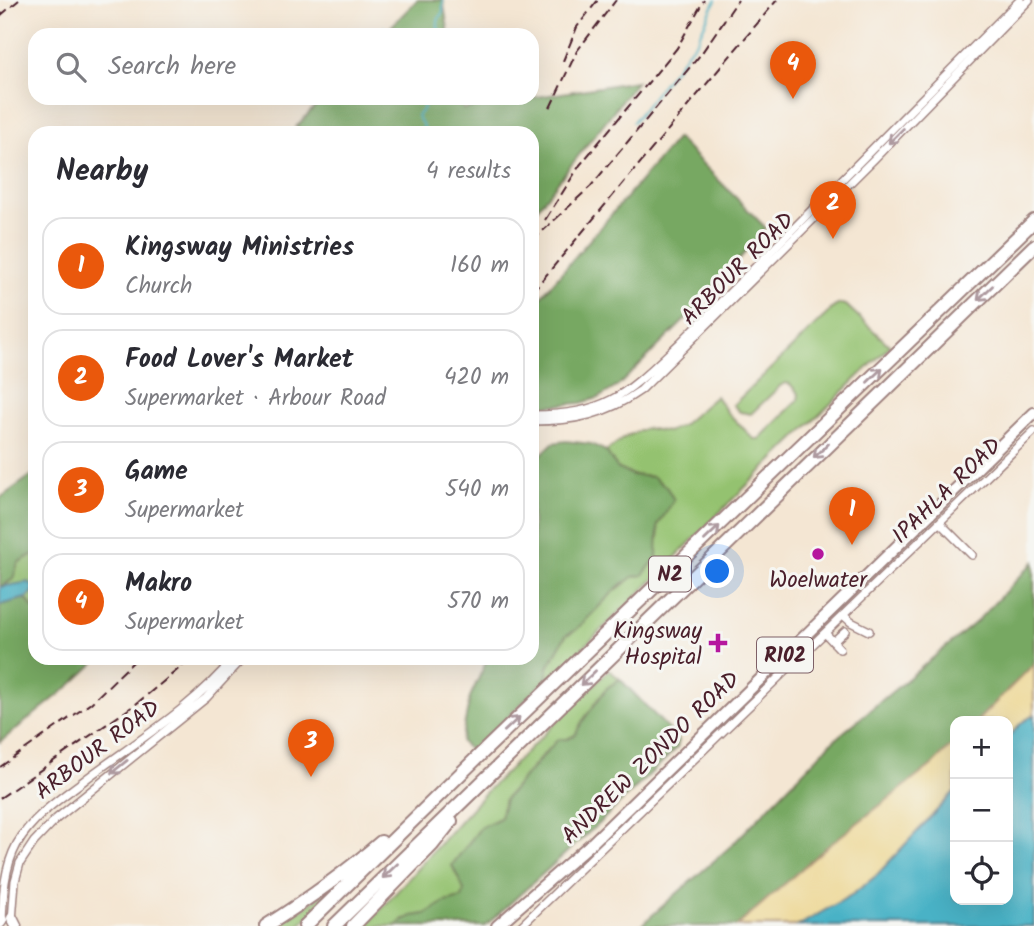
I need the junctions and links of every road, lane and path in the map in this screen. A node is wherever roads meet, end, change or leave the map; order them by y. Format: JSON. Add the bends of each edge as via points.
{"nodes":[{"id":1,"x":1020,"y":0,"type":"edge"},
{"id":2,"x":1029,"y":0,"type":"edge"},
{"id":3,"x":1034,"y":221,"type":"edge"},
{"id":4,"x":1034,"y":246,"type":"edge"},
{"id":5,"x":1034,"y":413,"type":"edge"},
{"id":6,"x":539,"y":415,"type":"edge"},
{"id":7,"x":539,"y":421,"type":"edge"},
{"id":8,"x":1034,"y":431,"type":"edge"},
{"id":9,"x":940,"y":523,"type":"junction"},
{"id":10,"x":972,"y":555,"type":"dead end"},
{"id":11,"x":843,"y":615,"type":"junction"},
{"id":12,"x":845,"y":631,"type":"dead end"},
{"id":13,"x":869,"y":631,"type":"dead end"},
{"id":14,"x":825,"y":633,"type":"junction"},
{"id":15,"x":833,"y":642,"type":"junction"},
{"id":16,"x":840,"y":649,"type":"dead end"},
{"id":17,"x":228,"y":665,"type":"edge"},
{"id":18,"x":237,"y":665,"type":"edge"},
{"id":19,"x":181,"y":714,"type":"junction"},
{"id":20,"x":487,"y":748,"type":"junction"},
{"id":21,"x":489,"y":774,"type":"junction"},
{"id":22,"x":534,"y":895,"type":"junction"},
{"id":23,"x":7,"y":923,"type":"edge"},
{"id":24,"x":266,"y":926,"type":"edge"},
{"id":25,"x":305,"y":926,"type":"edge"},
{"id":26,"x":334,"y":926,"type":"edge"},
{"id":27,"x":353,"y":926,"type":"edge"},
{"id":28,"x":497,"y":926,"type":"edge"},
{"id":29,"x":506,"y":926,"type":"edge"},
{"id":30,"x":521,"y":926,"type":"edge"}],
"edges":[{"from":1,"to":6,"type":"street","name":"ARBOUR ROAD","via":[[632,388],[588,411]]},
{"from":2,"to":7,"type":"street","name":"ARBOUR ROAD","one_way":true,"via":[[641,390],[591,416]]},
{"from":20,"to":3,"type":"highway","number":"N2","one_way":true},
{"from":4,"to":21,"type":"highway","number":"N2","one_way":true},
{"from":5,"to":22,"type":"main road","name":"ANDREW ZONDO ROAD","number":"R102"},
{"from":8,"to":9,"type":"street","name":"IPAHLA ROAD"},
{"from":9,"to":10,"type":"street"},
{"from":9,"to":11,"type":"street","name":"IPAHLA ROAD"},
{"from":11,"to":13,"type":"street"},
{"from":11,"to":14,"type":"street","name":"IPAHLA ROAD"},
{"from":12,"to":15,"type":"street"},
{"from":14,"to":15,"type":"street"},
{"from":14,"to":30,"type":"street","name":"IPAHLA ROAD"},
{"from":15,"to":16,"type":"street"},
{"from":17,"to":19,"type":"street","name":"ARBOUR ROAD"},
{"from":18,"to":19,"type":"street","name":"ARBOUR ROAD","via":[[220,685]]},
{"from":19,"to":23,"type":"street","name":"ARBOUR ROAD","one_way":true,"via":[[56,818],[34,842],[15,881]]},
{"from":19,"to":23,"type":"street","name":"ARBOUR ROAD","via":[[34,821],[10,861],[5,882]]},
{"from":20,"to":24,"type":"highway","via":[[348,870]]},
{"from":20,"to":25,"type":"highway","number":"N2"},
{"from":21,"to":26,"type":"highway","number":"N2","one_way":true},
{"from":21,"to":27,"type":"highway","via":[[432,845]]},
{"from":22,"to":28,"type":"main road","name":"ANDREW ZONDO ROAD","number":"R102"},
{"from":22,"to":29,"type":"main road","name":"ANDREW ZONDO ROAD","number":"R102"}]}
